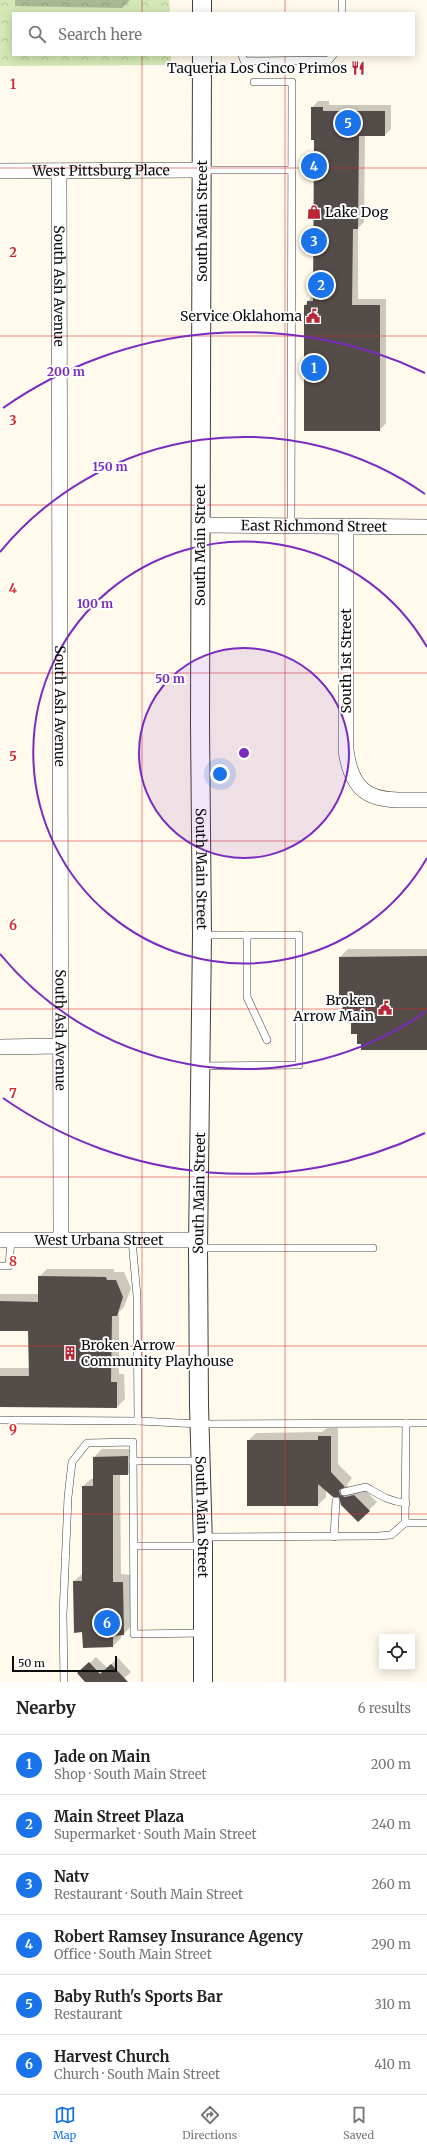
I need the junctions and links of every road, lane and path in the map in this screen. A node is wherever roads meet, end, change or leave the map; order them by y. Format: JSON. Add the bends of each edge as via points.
{"nodes":[{"id":1,"x":202,"y":0,"type":"edge"},
{"id":2,"x":342,"y":0,"type":"edge"},
{"id":3,"x":202,"y":12,"type":"edge"},
{"id":4,"x":342,"y":12,"type":"edge"},
{"id":5,"x":202,"y":56,"type":"edge"},
{"id":6,"x":242,"y":56,"type":"edge"},
{"id":7,"x":332,"y":56,"type":"edge"},
{"id":8,"x":254,"y":82,"type":"dead end"},
{"id":9,"x":202,"y":170,"type":"junction"},
{"id":10,"x":292,"y":170,"type":"junction"},
{"id":11,"x":60,"y":171,"type":"junction"},
{"id":12,"x":0,"y":172,"type":"edge"},
{"id":13,"x":201,"y":317,"type":"junction"},
{"id":14,"x":292,"y":317,"type":"junction"},
{"id":15,"x":200,"y":525,"type":"junction"},
{"id":16,"x":291,"y":526,"type":"junction"},
{"id":17,"x":346,"y":526,"type":"junction"},
{"id":18,"x":427,"y":527,"type":"edge"},
{"id":19,"x":427,"y":800,"type":"edge"},
{"id":20,"x":202,"y":935,"type":"junction"},
{"id":21,"x":247,"y":935,"type":"junction"},
{"id":22,"x":267,"y":1040,"type":"dead end"},
{"id":23,"x":61,"y":1046,"type":"junction"},
{"id":24,"x":0,"y":1047,"type":"edge"},
{"id":25,"x":200,"y":1066,"type":"junction"},
{"id":26,"x":5,"y":1240,"type":"edge"},
{"id":27,"x":61,"y":1240,"type":"junction"},
{"id":28,"x":132,"y":1240,"type":"junction"},
{"id":29,"x":198,"y":1244,"type":"junction"},
{"id":30,"x":373,"y":1248,"type":"dead end"},
{"id":31,"x":0,"y":1266,"type":"edge"},
{"id":32,"x":0,"y":1420,"type":"edge"},
{"id":33,"x":138,"y":1421,"type":"junction"},
{"id":34,"x":406,"y":1423,"type":"junction"},
{"id":35,"x":427,"y":1423,"type":"edge"},
{"id":36,"x":200,"y":1424,"type":"junction"},
{"id":37,"x":133,"y":1461,"type":"junction"},
{"id":38,"x":200,"y":1461,"type":"junction"},
{"id":39,"x":344,"y":1492,"type":"dead end"},
{"id":40,"x":336,"y":1501,"type":"dead end"},
{"id":41,"x":406,"y":1503,"type":"junction"},
{"id":42,"x":405,"y":1523,"type":"junction"},
{"id":43,"x":427,"y":1523,"type":"edge"},
{"id":44,"x":334,"y":1536,"type":"junction"},
{"id":45,"x":203,"y":1542,"type":"junction"},
{"id":46,"x":134,"y":1546,"type":"junction"},
{"id":47,"x":203,"y":1633,"type":"junction"},
{"id":48,"x":64,"y":1682,"type":"edge"},
{"id":49,"x":203,"y":1682,"type":"edge"}],
"edges":[{"from":1,"to":3,"type":"street"},
{"from":2,"to":4,"type":"lane"},
{"from":5,"to":9,"type":"street","name":"South Main Street"},
{"from":6,"to":7,"type":"lane","via":[[244,61],[329,60]]},
{"from":8,"to":10,"type":"lane","via":[[292,82]]},
{"from":9,"to":10,"type":"lane"},
{"from":9,"to":11,"type":"street","name":"West Pittsburg Place"},
{"from":9,"to":13,"type":"street","name":"South Main Street"},
{"from":10,"to":14,"type":"lane"},
{"from":11,"to":12,"type":"street","name":"West Pittsburg Place"},
{"from":11,"to":23,"type":"street","name":"South Ash Avenue"},
{"from":13,"to":14,"type":"lane"},
{"from":13,"to":15,"type":"street","name":"South Main Street"},
{"from":14,"to":16,"type":"lane"},
{"from":15,"to":16,"type":"street","name":"East Richmond Street"},
{"from":15,"to":20,"type":"street","name":"South Main Street"},
{"from":16,"to":17,"type":"street","name":"East Richmond Street"},
{"from":17,"to":18,"type":"street","name":"East Richmond Street"},
{"from":17,"to":19,"type":"street","name":"South 1st Street","via":[[348,766],[353,778],[363,790],[382,800]]},
{"from":20,"to":21,"type":"lane"},
{"from":20,"to":25,"type":"street","name":"South Main Street"},
{"from":21,"to":22,"type":"lane","via":[[247,997]]},
{"from":21,"to":25,"type":"lane","via":[[299,935],[299,1065]]},
{"from":23,"to":24,"type":"street"},
{"from":23,"to":27,"type":"street","name":"South Ash Avenue"},
{"from":25,"to":29,"type":"street","name":"South Main Street"},
{"from":26,"to":27,"type":"street","name":"West Urbana Street"},
{"from":26,"to":31,"type":"lane","via":[[9,1266]]},
{"from":27,"to":28,"type":"street","name":"West Urbana Street"},
{"from":28,"to":29,"type":"street","name":"West Urbana Street"},
{"from":28,"to":33,"type":"lane","via":[[138,1296]]},
{"from":29,"to":30,"type":"lane"},
{"from":29,"to":36,"type":"street","name":"South Main Street"},
{"from":32,"to":33,"type":"lane"},
{"from":33,"to":36,"type":"lane"},
{"from":34,"to":35,"type":"lane"},
{"from":34,"to":36,"type":"lane"},
{"from":34,"to":41,"type":"lane"},
{"from":36,"to":38,"type":"street","name":"South Main Street"},
{"from":37,"to":38,"type":"lane"},
{"from":37,"to":46,"type":"lane"},
{"from":37,"to":48,"type":"lane","via":[[133,1442],[118,1442],[87,1443],[72,1462],[63,1615]]},
{"from":38,"to":45,"type":"street","name":"South Main Street"},
{"from":39,"to":41,"type":"lane","via":[[366,1487],[384,1498]]},
{"from":40,"to":44,"type":"lane"},
{"from":41,"to":42,"type":"lane"},
{"from":42,"to":43,"type":"lane"},
{"from":42,"to":44,"type":"lane","via":[[391,1535]]},
{"from":44,"to":45,"type":"lane"},
{"from":45,"to":46,"type":"lane"},
{"from":45,"to":47,"type":"street","name":"South Main Street"},
{"from":46,"to":47,"type":"lane","via":[[134,1634]]},
{"from":47,"to":49,"type":"street","name":"South Main Street"}]}
